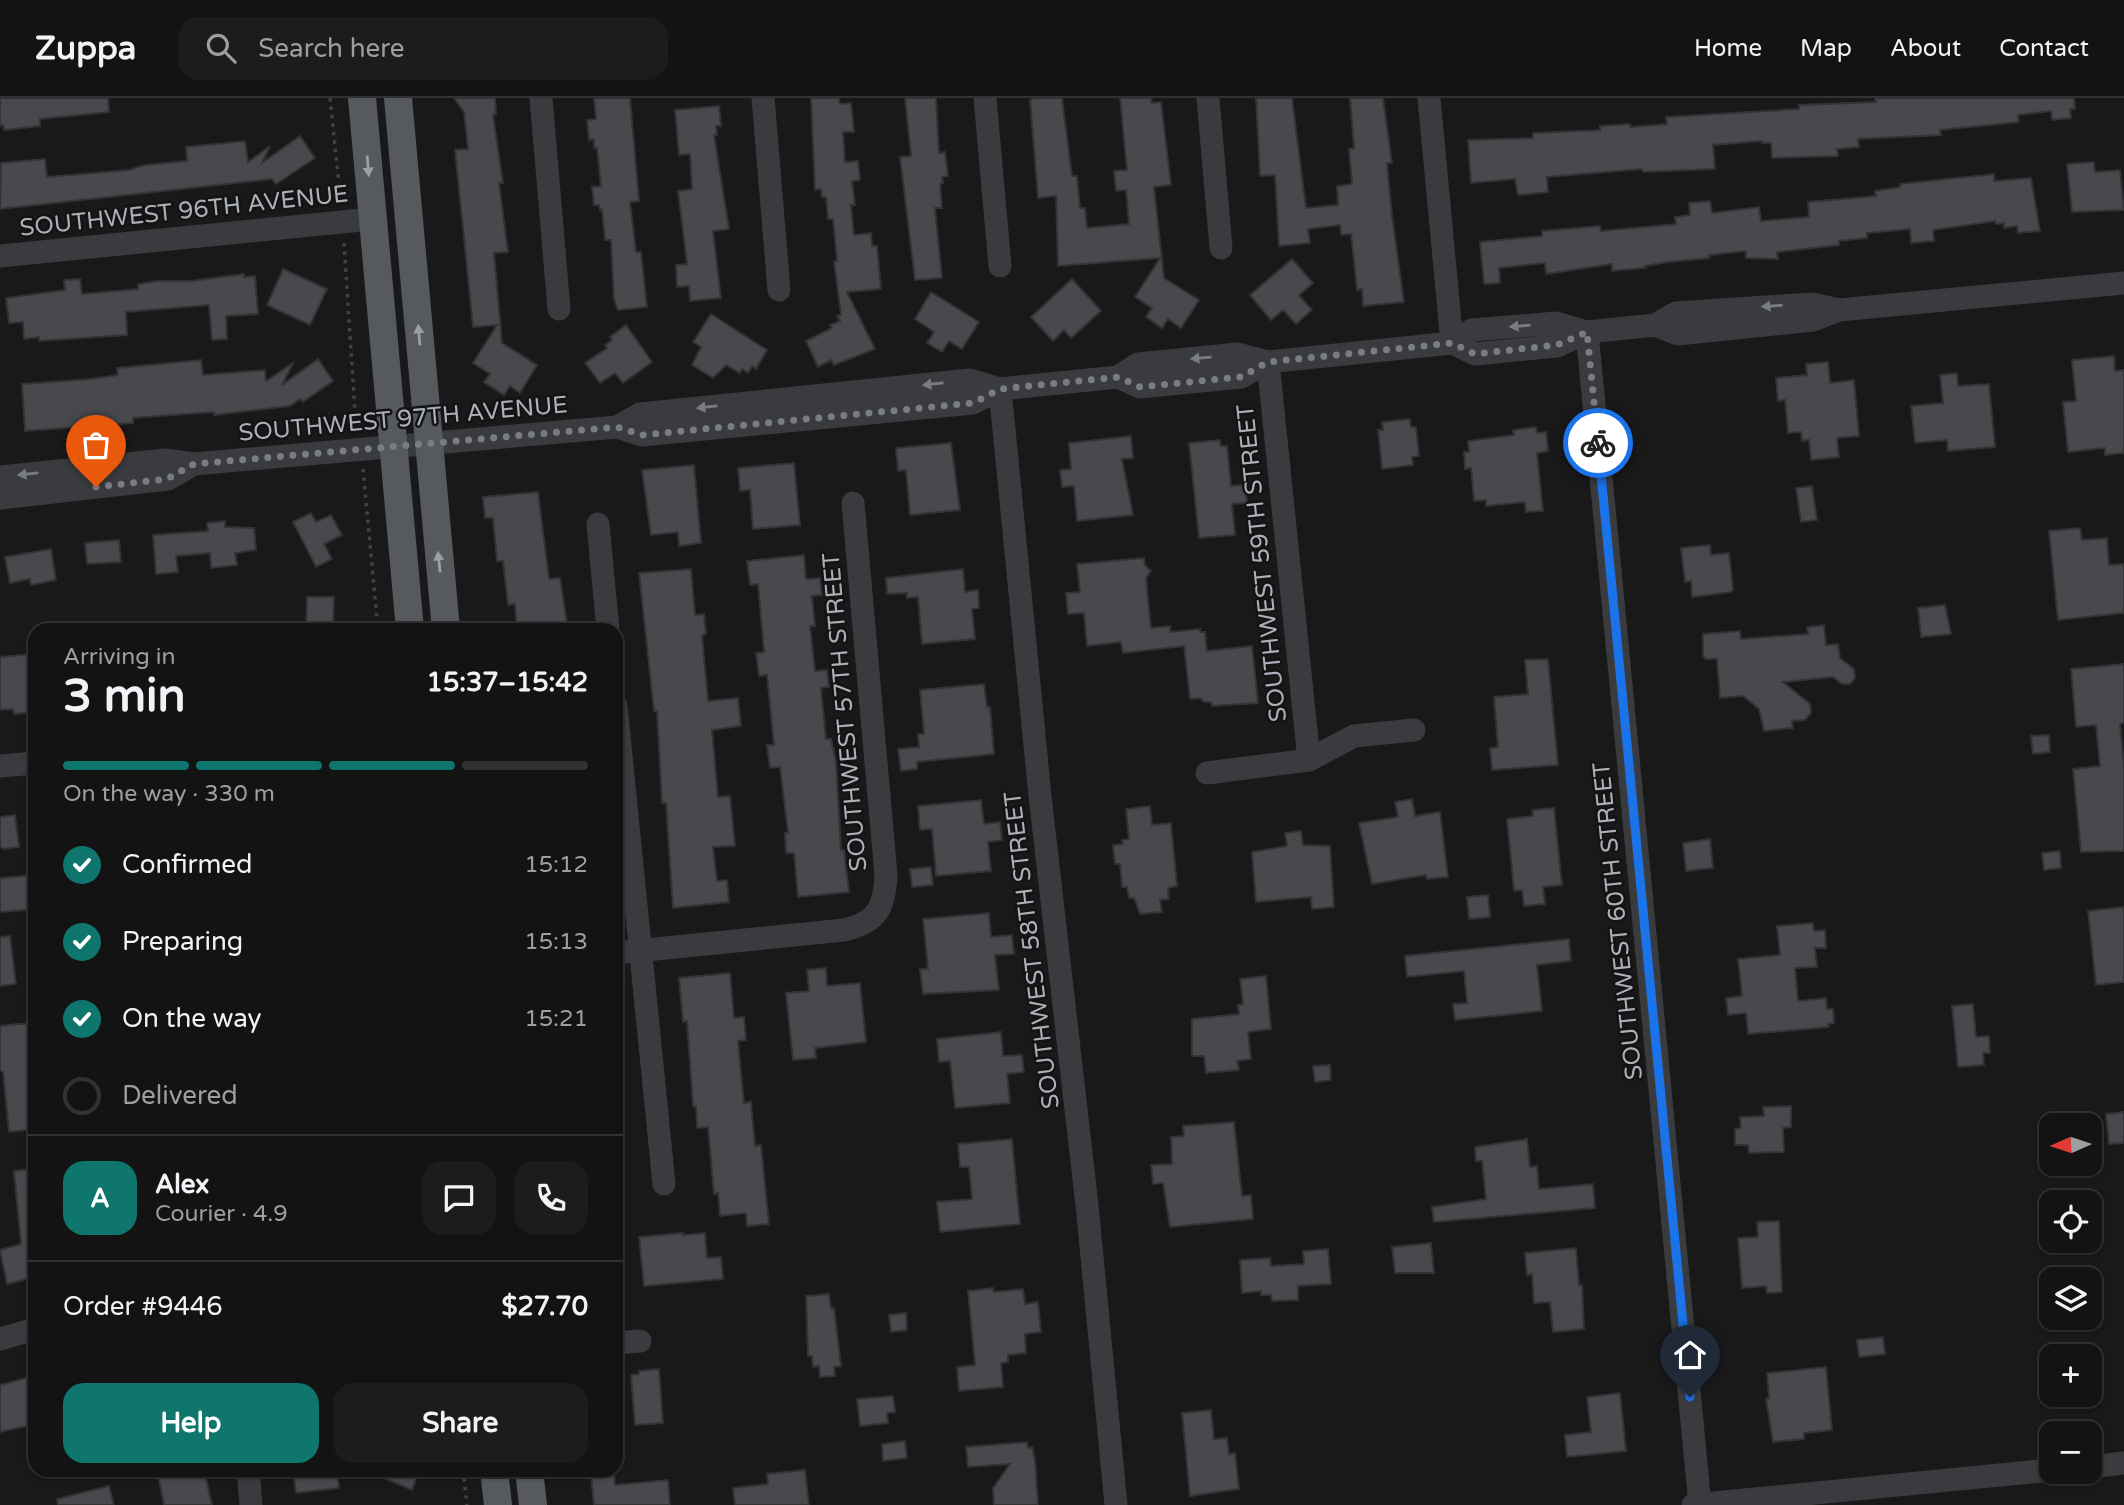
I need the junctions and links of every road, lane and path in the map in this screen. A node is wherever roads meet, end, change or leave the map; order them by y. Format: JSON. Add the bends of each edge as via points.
{"nodes":[{"id":1,"x":330,"y":98,"type":"edge"},
{"id":2,"x":362,"y":98,"type":"edge"},
{"id":3,"x":398,"y":98,"type":"edge"},
{"id":4,"x":541,"y":98,"type":"edge"},
{"id":5,"x":763,"y":98,"type":"edge"},
{"id":6,"x":985,"y":98,"type":"edge"},
{"id":7,"x":1208,"y":98,"type":"edge"},
{"id":8,"x":1429,"y":98,"type":"edge"},
{"id":9,"x":341,"y":200,"type":"dead end"},
{"id":10,"x":372,"y":219,"type":"junction"},
{"id":11,"x":344,"y":243,"type":"dead end"},
{"id":12,"x":1221,"y":248,"type":"dead end"},
{"id":13,"x":0,"y":256,"type":"edge"},
{"id":14,"x":1000,"y":266,"type":"dead end"},
{"id":15,"x":2124,"y":283,"type":"edge"},
{"id":16,"x":779,"y":290,"type":"dead end"},
{"id":17,"x":559,"y":309,"type":"dead end"},
{"id":18,"x":1587,"y":332,"type":"junction"},
{"id":19,"x":1452,"y":343,"type":"junction"},
{"id":20,"x":1268,"y":362,"type":"junction"},
{"id":21,"x":1000,"y":389,"type":"junction"},
{"id":22,"x":360,"y":424,"type":"dead end"},
{"id":23,"x":428,"y":445,"type":"junction"},
{"id":24,"x":392,"y":447,"type":"junction"},
{"id":25,"x":194,"y":464,"type":"junction"},
{"id":26,"x":0,"y":477,"type":"edge"},
{"id":27,"x":364,"y":482,"type":"dead end"},
{"id":28,"x":0,"y":498,"type":"edge"},
{"id":29,"x":853,"y":503,"type":"dead end"},
{"id":30,"x":598,"y":524,"type":"dead end"},
{"id":31,"x":377,"y":623,"type":"edge"},
{"id":32,"x":409,"y":623,"type":"edge"},
{"id":33,"x":445,"y":623,"type":"edge"},
{"id":34,"x":607,"y":623,"type":"edge"},
{"id":35,"x":1415,"y":730,"type":"dead end"},
{"id":36,"x":1309,"y":760,"type":"junction"},
{"id":37,"x":28,"y":764,"type":"edge"},
{"id":38,"x":0,"y":766,"type":"edge"},
{"id":39,"x":1208,"y":773,"type":"dead end"},
{"id":40,"x":623,"y":777,"type":"edge"},
{"id":41,"x":640,"y":950,"type":"junction"},
{"id":42,"x":623,"y":952,"type":"edge"},
{"id":43,"x":664,"y":1184,"type":"dead end"},
{"id":44,"x":28,"y":1331,"type":"edge"},
{"id":45,"x":0,"y":1339,"type":"edge"},
{"id":46,"x":640,"y":1341,"type":"dead end"},
{"id":47,"x":623,"y":1342,"type":"edge"},
{"id":48,"x":2124,"y":1463,"type":"edge"},
{"id":49,"x":2102,"y":1466,"type":"edge"},
{"id":50,"x":2039,"y":1471,"type":"edge"},
{"id":51,"x":249,"y":1477,"type":"edge"},
{"id":52,"x":464,"y":1477,"type":"edge"},
{"id":53,"x":495,"y":1477,"type":"edge"},
{"id":54,"x":530,"y":1477,"type":"edge"},
{"id":55,"x":251,"y":1505,"type":"edge"},
{"id":56,"x":467,"y":1505,"type":"edge"},
{"id":57,"x":498,"y":1505,"type":"edge"},
{"id":58,"x":533,"y":1505,"type":"edge"},
{"id":59,"x":1116,"y":1505,"type":"edge"},
{"id":60,"x":1693,"y":1505,"type":"edge"},
{"id":61,"x":1700,"y":1505,"type":"edge"}],
"edges":[{"from":1,"to":9,"type":"path"},
{"from":2,"to":10,"type":"main road","one_way":true},
{"from":23,"to":3,"type":"main road","one_way":true},
{"from":4,"to":17,"type":"street"},
{"from":5,"to":16,"type":"street"},
{"from":6,"to":14,"type":"street"},
{"from":7,"to":12,"type":"street"},
{"from":8,"to":19,"type":"street"},
{"from":10,"to":13,"type":"street","name":"SOUTHWEST 96TH AVENUE"},
{"from":10,"to":24,"type":"main road"},
{"from":11,"to":22,"type":"path","via":[[355,412]]},
{"from":15,"to":18,"type":"street","name":"SOUTHWEST 97TH AVENUE","via":[[1839,310],[1813,320],[1678,334],[1656,325]]},
{"from":18,"to":19,"type":"street","name":"SOUTHWEST 97TH AVENUE","via":[[1557,345],[1475,354]]},
{"from":18,"to":61,"type":"street","name":"SOUTHWEST 60TH STREET"},
{"from":19,"to":20,"type":"street","name":"SOUTHWEST 97TH AVENUE"},
{"from":20,"to":21,"type":"street","name":"SOUTHWEST 97TH AVENUE","via":[[1241,377],[1140,387],[1118,377]]},
{"from":20,"to":36,"type":"street","name":"SOUTHWEST 59TH STREET"},
{"from":21,"to":23,"type":"street","name":"SOUTHWEST 97TH AVENUE","via":[[959,405],[642,435],[617,427]]},
{"from":21,"to":59,"type":"street","name":"SOUTHWEST 58TH STREET"},
{"from":23,"to":24,"type":"street","name":"SOUTHWEST 97TH AVENUE"},
{"from":33,"to":23,"type":"main road","one_way":true},
{"from":24,"to":25,"type":"street","name":"SOUTHWEST 97TH AVENUE"},
{"from":24,"to":32,"type":"main road"},
{"from":25,"to":26,"type":"street","name":"SOUTHWEST 97TH AVENUE","one_way":true,"via":[[165,460]]},
{"from":25,"to":28,"type":"street","name":"SOUTHWEST 97TH AVENUE","via":[[167,479]]},
{"from":27,"to":31,"type":"path"},
{"from":29,"to":41,"type":"street","name":"SOUTHWEST 57TH STREET","via":[[886,875],[877,914],[868,923],[844,930]]},
{"from":30,"to":34,"type":"street"},
{"from":35,"to":36,"type":"street","via":[[1354,737]]},
{"from":36,"to":39,"type":"street"},
{"from":37,"to":38,"type":"street"},
{"from":40,"to":41,"type":"street"},
{"from":41,"to":42,"type":"street"},
{"from":41,"to":43,"type":"street"},
{"from":44,"to":45,"type":"street"},
{"from":46,"to":47,"type":"street"},
{"from":48,"to":49,"type":"street"},
{"from":50,"to":61,"type":"street"},
{"from":51,"to":55,"type":"street"},
{"from":52,"to":56,"type":"path"},
{"from":53,"to":57,"type":"main road"},
{"from":54,"to":58,"type":"main road"},
{"from":60,"to":61,"type":"street"}]}
